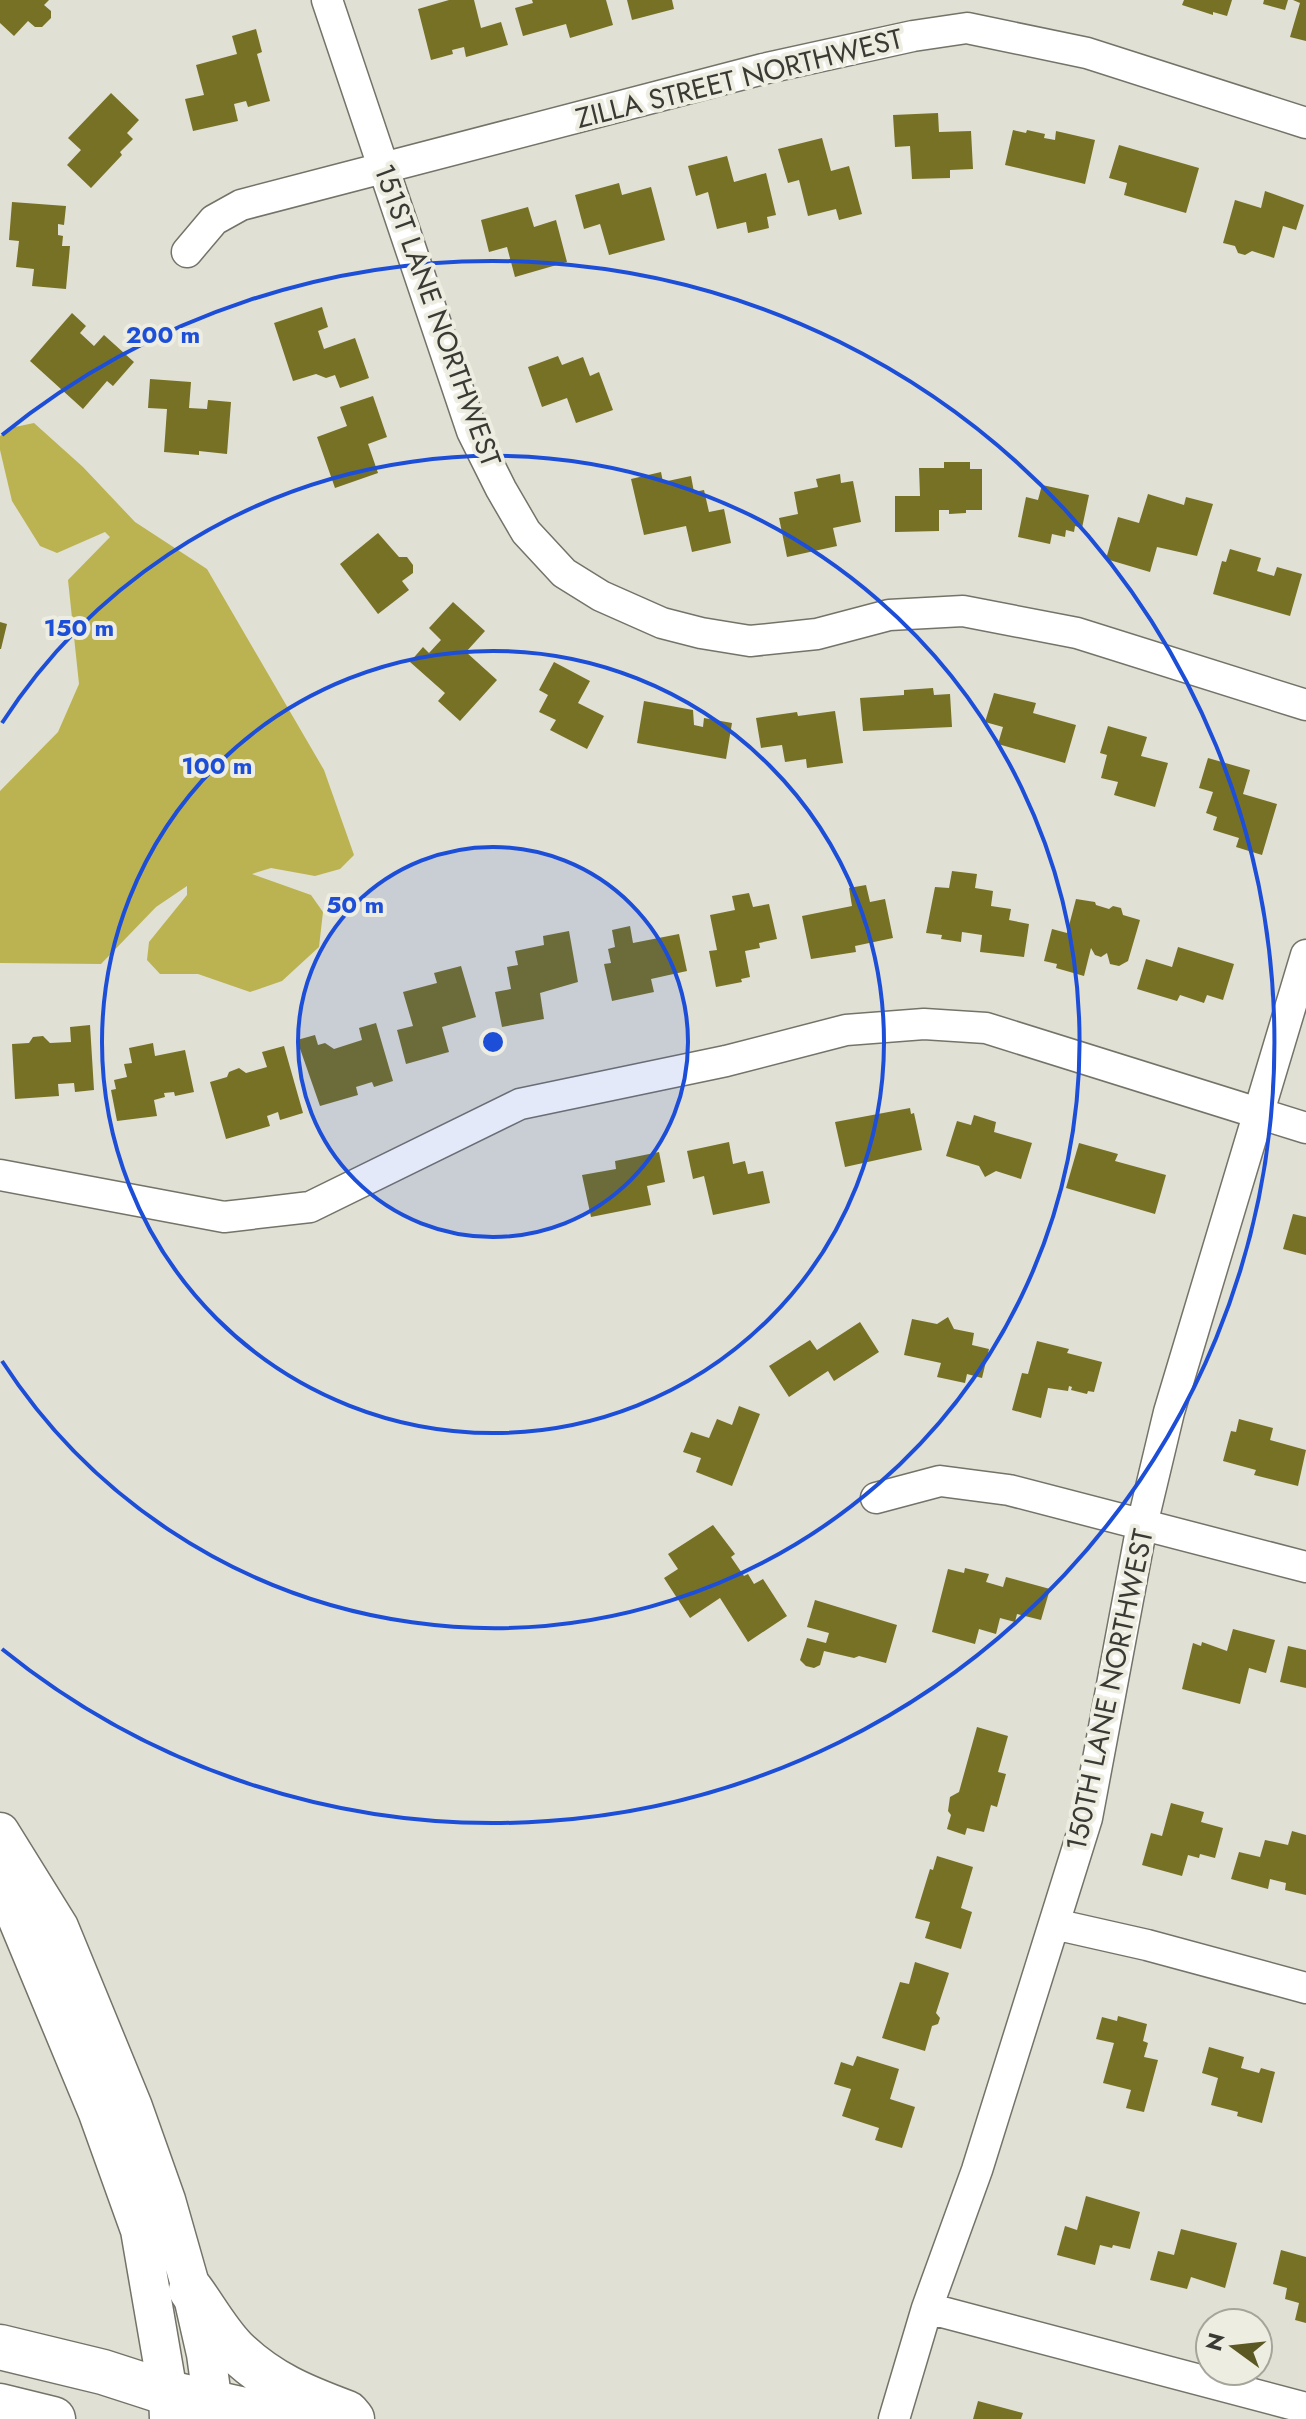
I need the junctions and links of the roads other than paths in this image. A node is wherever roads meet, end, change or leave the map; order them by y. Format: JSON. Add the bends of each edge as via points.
{"nodes":[{"id":1,"x":327,"y":0,"type":"edge"},
{"id":2,"x":1306,"y":123,"type":"edge"},
{"id":3,"x":385,"y":168,"type":"junction"},
{"id":4,"x":187,"y":252,"type":"dead end"},
{"id":5,"x":1306,"y":705,"type":"edge"},
{"id":6,"x":1306,"y":955,"type":"edge"},
{"id":7,"x":1257,"y":1114,"type":"junction"},
{"id":8,"x":1306,"y":1128,"type":"edge"},
{"id":9,"x":0,"y":1175,"type":"edge"},
{"id":10,"x":876,"y":1498,"type":"dead end"},
{"id":11,"x":1142,"y":1525,"type":"junction"},
{"id":12,"x":1306,"y":1567,"type":"edge"},
{"id":13,"x":0,"y":1832,"type":"edge"},
{"id":14,"x":0,"y":1877,"type":"edge"},
{"id":15,"x":1054,"y":1924,"type":"junction"},
{"id":16,"x":1306,"y":1988,"type":"edge"},
{"id":17,"x":191,"y":2290,"type":"junction"},
{"id":18,"x":927,"y":2308,"type":"junction"},
{"id":19,"x":0,"y":2347,"type":"edge"},
{"id":20,"x":0,"y":2406,"type":"edge"},
{"id":21,"x":168,"y":2406,"type":"edge"},
{"id":22,"x":1306,"y":2408,"type":"edge"},
{"id":23,"x":215,"y":2412,"type":"edge"},
{"id":24,"x":53,"y":2419,"type":"edge"},
{"id":25,"x":285,"y":2419,"type":"edge"},
{"id":26,"x":352,"y":2419,"type":"edge"},
{"id":27,"x":894,"y":2419,"type":"edge"}],
"edges":[{"from":1,"to":3,"type":"street","name":"151ST LANE NORTHWEST"},
{"from":2,"to":3,"type":"street","name":"ZILLA STREET NORTHWEST","via":[[1087,53],[967,28],[763,69]]},
{"from":3,"to":4,"type":"street","name":"ZILLA STREET NORTHWEST","via":[[241,205],[214,220]]},
{"from":3,"to":5,"type":"street","name":"151ST LANE NORTHWEST","via":[[472,431],[501,489],[526,532],[564,573],[601,596],[662,623],[750,641],[817,634],[889,615],[963,611],[1077,633]]},
{"from":6,"to":7,"type":"street","name":"150TH LANE NORTHWEST"},
{"from":7,"to":8,"type":"street"},
{"from":7,"to":9,"type":"street","via":[[986,1028],[924,1024],[846,1030],[520,1104],[310,1207],[224,1217]]},
{"from":7,"to":11,"type":"street","name":"150TH LANE NORTHWEST","via":[[1169,1412]]},
{"from":10,"to":11,"type":"street","via":[[940,1481],[1009,1490]]},
{"from":11,"to":12,"type":"street"},
{"from":11,"to":15,"type":"street","name":"150TH LANE NORTHWEST","via":[[1087,1818]]},
{"from":13,"to":17,"type":"street","via":[[59,1927],[96,2012],[166,2200]]},
{"from":14,"to":21,"type":"street","via":[[98,2113],[140,2230]]},
{"from":15,"to":16,"type":"street"},
{"from":15,"to":18,"type":"street","name":"150TH LANE NORTHWEST","via":[[977,2170]]},
{"from":17,"to":23,"type":"street"},
{"from":17,"to":26,"type":"main road","via":[[234,2349],[258,2371]]},
{"from":18,"to":22,"type":"street"},
{"from":18,"to":27,"type":"street","name":"150TH LANE NORTHWEST"},
{"from":19,"to":21,"type":"main road","via":[[103,2372]]},
{"from":20,"to":24,"type":"main road"},
{"from":21,"to":23,"type":"main road"},
{"from":23,"to":25,"type":"main road"}]}
